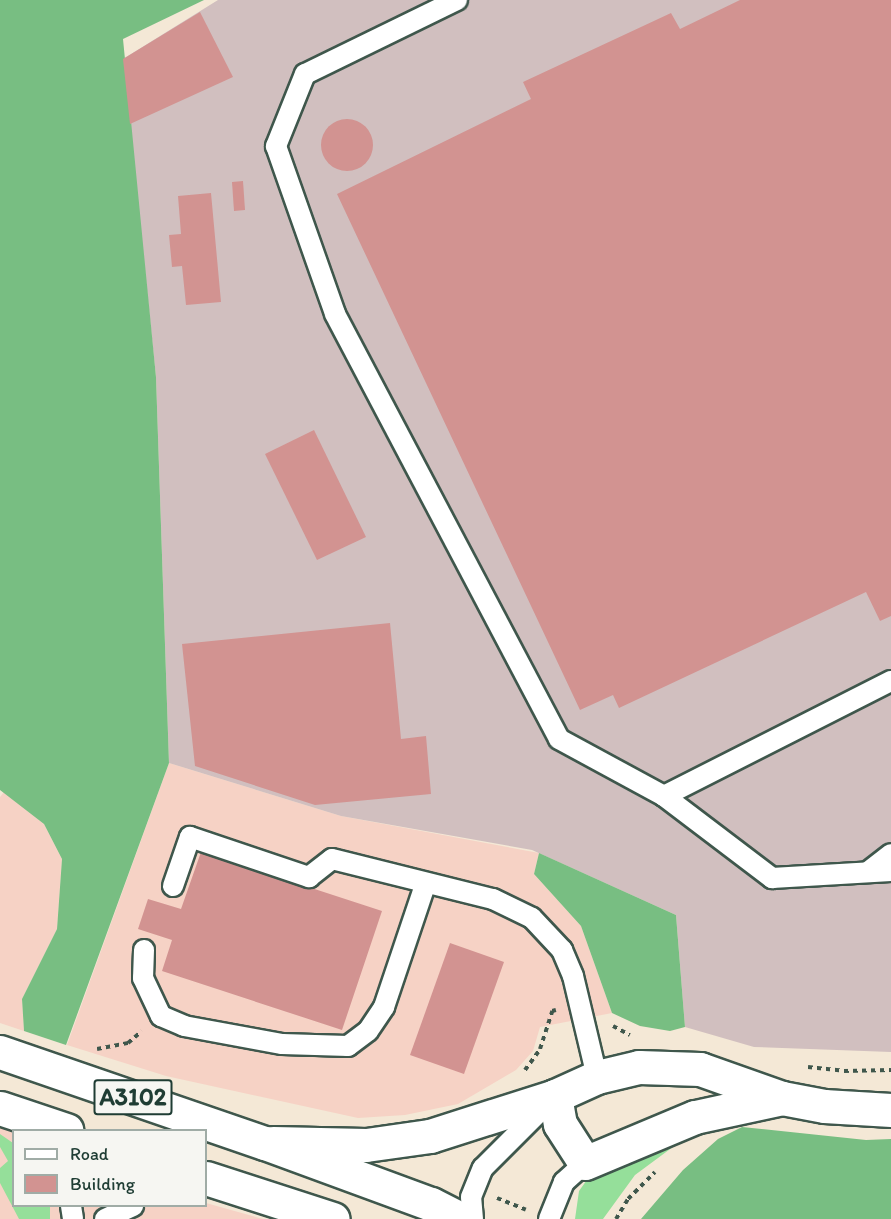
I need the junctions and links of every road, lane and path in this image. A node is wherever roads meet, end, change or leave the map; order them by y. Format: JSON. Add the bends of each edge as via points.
{"nodes":[{"id":1,"x":457,"y":0,"type":"edge"},
{"id":2,"x":891,"y":681,"type":"edge"},
{"id":3,"x":664,"y":796,"type":"junction"},
{"id":4,"x":891,"y":854,"type":"edge"},
{"id":5,"x":891,"y":871,"type":"edge"},
{"id":6,"x":868,"y":872,"type":"junction"},
{"id":7,"x":425,"y":885,"type":"junction"},
{"id":8,"x":173,"y":886,"type":"dead end"},
{"id":9,"x":144,"y":950,"type":"dead end"},
{"id":10,"x":579,"y":1007,"type":"junction"},
{"id":11,"x":161,"y":1016,"type":"junction"},
{"id":12,"x":638,"y":1039,"type":"dead end"},
{"id":13,"x":94,"y":1050,"type":"dead end"},
{"id":14,"x":0,"y":1052,"type":"edge"},
{"id":15,"x":796,"y":1064,"type":"dead end"},
{"id":16,"x":891,"y":1070,"type":"edge"},
{"id":17,"x":521,"y":1074,"type":"dead end"},
{"id":18,"x":597,"y":1077,"type":"junction"},
{"id":19,"x":555,"y":1096,"type":"junction"},
{"id":20,"x":782,"y":1098,"type":"junction"},
{"id":21,"x":0,"y":1110,"type":"edge"},
{"id":22,"x":891,"y":1110,"type":"edge"},
{"id":23,"x":24,"y":1129,"type":"edge"},
{"id":24,"x":60,"y":1129,"type":"edge"},
{"id":25,"x":265,"y":1143,"type":"junction"},
{"id":26,"x":585,"y":1163,"type":"junction"},
{"id":27,"x":657,"y":1170,"type":"dead end"},
{"id":28,"x":207,"y":1178,"type":"edge"},
{"id":29,"x":131,"y":1207,"type":"edge"},
{"id":30,"x":105,"y":1219,"type":"edge"},
{"id":31,"x":333,"y":1219,"type":"edge"},
{"id":32,"x":460,"y":1219,"type":"edge"},
{"id":33,"x":473,"y":1219,"type":"edge"},
{"id":34,"x":549,"y":1219,"type":"edge"},
{"id":35,"x":615,"y":1219,"type":"edge"}],
"edges":[{"from":1,"to":3,"type":"lane","via":[[305,74],[276,146],[336,314],[559,739]]},
{"from":2,"to":3,"type":"lane"},
{"from":3,"to":6,"type":"lane","via":[[772,878]]},
{"from":4,"to":6,"type":"lane"},
{"from":5,"to":6,"type":"lane"},
{"from":7,"to":8,"type":"lane","via":[[332,859],[309,877],[190,837]]},
{"from":7,"to":10,"type":"lane","via":[[493,899],[532,918],[562,950],[573,976]]},
{"from":7,"to":11,"type":"lane","via":[[384,1007],[368,1031],[348,1046],[282,1044],[184,1026]]},
{"from":9,"to":11,"type":"lane","via":[[143,978]]},
{"from":10,"to":12,"type":"path","via":[[594,1004],[615,1028]]},
{"from":10,"to":17,"type":"path","via":[[552,1011],[540,1049]]},
{"from":10,"to":18,"type":"lane"},
{"from":11,"to":13,"type":"path","via":[[128,1043]]},
{"from":14,"to":25,"type":"street","number":"A3102"},
{"from":15,"to":16,"type":"path","via":[[844,1071]]},
{"from":18,"to":19,"type":"street"},
{"from":18,"to":20,"type":"street","via":[[639,1066],[700,1069]]},
{"from":19,"to":25,"type":"street","via":[[408,1141],[350,1145]]},
{"from":19,"to":26,"type":"street","via":[[560,1124]]},
{"from":19,"to":33,"type":"lane","via":[[483,1168],[471,1197]]},
{"from":20,"to":22,"type":"street","via":[[834,1107]]},
{"from":20,"to":26,"type":"street","via":[[695,1117]]},
{"from":21,"to":23,"type":"lane"},
{"from":21,"to":24,"type":"street","number":"A3102"},
{"from":25,"to":32,"type":"street","number":"A3102","via":[[431,1204]]},
{"from":26,"to":34,"type":"lane","via":[[564,1182]]},
{"from":27,"to":35,"type":"path","via":[[628,1199]]},
{"from":28,"to":31,"type":"street"},
{"from":29,"to":30,"type":"lane"}]}
